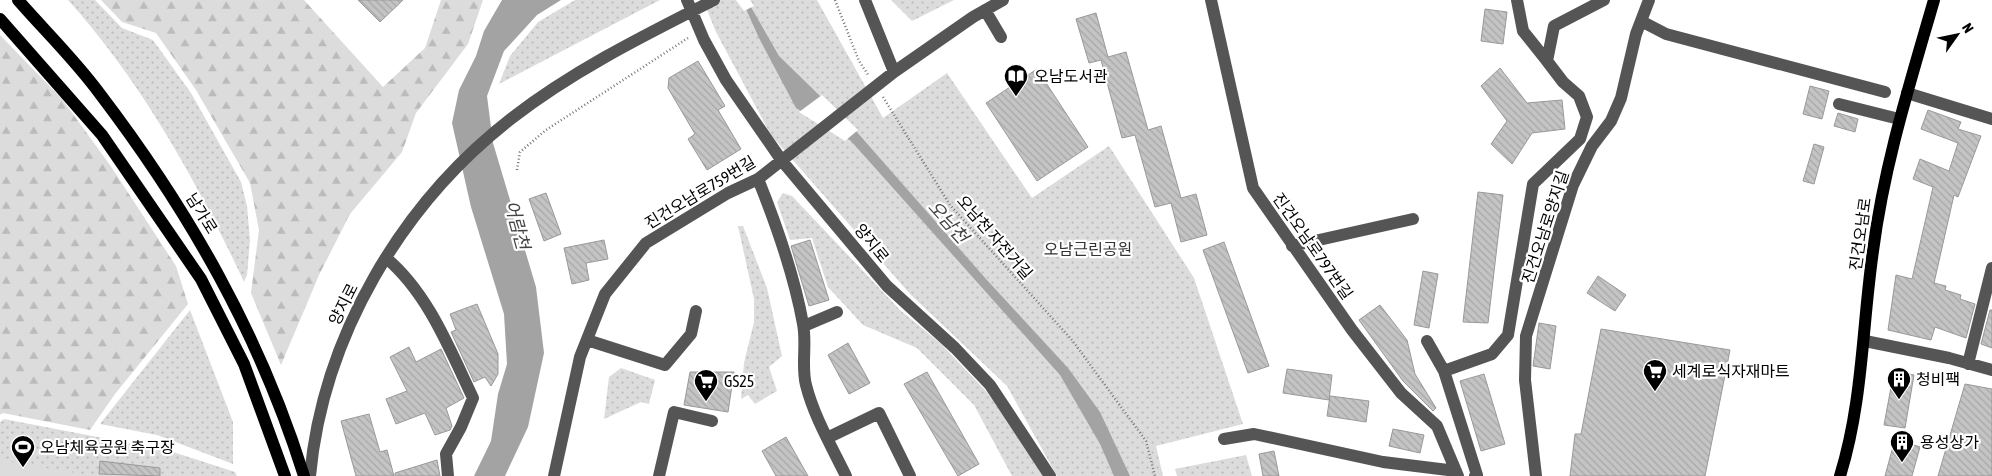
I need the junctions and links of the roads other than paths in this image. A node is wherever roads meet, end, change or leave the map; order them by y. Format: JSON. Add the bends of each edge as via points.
{"nodes":[{"id":1,"x":18,"y":0,"type":"edge"},
{"id":2,"x":714,"y":0,"type":"edge"},
{"id":3,"x":865,"y":0,"type":"edge"},
{"id":4,"x":1003,"y":0,"type":"edge"},
{"id":5,"x":1212,"y":0,"type":"edge"},
{"id":6,"x":1517,"y":0,"type":"edge"},
{"id":7,"x":1604,"y":0,"type":"edge"},
{"id":8,"x":1649,"y":0,"type":"edge"},
{"id":9,"x":1934,"y":0,"type":"edge"},
{"id":10,"x":689,"y":6,"type":"edge"},
{"id":11,"x":985,"y":10,"type":"junction"},
{"id":12,"x":0,"y":19,"type":"edge"},
{"id":13,"x":1641,"y":21,"type":"junction"},
{"id":14,"x":1001,"y":37,"type":"dead end"},
{"id":15,"x":1546,"y":61,"type":"junction"},
{"id":16,"x":894,"y":72,"type":"junction"},
{"id":17,"x":1885,"y":92,"type":"dead end"},
{"id":18,"x":1907,"y":93,"type":"junction"},
{"id":19,"x":1839,"y":104,"type":"dead end"},
{"id":20,"x":1899,"y":119,"type":"junction"},
{"id":21,"x":1992,"y":119,"type":"edge"},
{"id":22,"x":782,"y":161,"type":"junction"},
{"id":23,"x":758,"y":179,"type":"junction"},
{"id":24,"x":1413,"y":219,"type":"dead end"},
{"id":25,"x":1292,"y":246,"type":"junction"},
{"id":26,"x":386,"y":258,"type":"junction"},
{"id":27,"x":1992,"y":268,"type":"edge"},
{"id":28,"x":696,"y":311,"type":"dead end"},
{"id":29,"x":837,"y":312,"type":"dead end"},
{"id":30,"x":804,"y":326,"type":"junction"},
{"id":31,"x":587,"y":340,"type":"junction"},
{"id":32,"x":1427,"y":341,"type":"dead end"},
{"id":33,"x":1865,"y":341,"type":"junction"},
{"id":34,"x":1968,"y":364,"type":"junction"},
{"id":35,"x":1992,"y":370,"type":"edge"},
{"id":36,"x":1444,"y":371,"type":"junction"},
{"id":37,"x":712,"y":421,"type":"dead end"},
{"id":38,"x":827,"y":438,"type":"junction"},
{"id":39,"x":1224,"y":439,"type":"dead end"},
{"id":40,"x":1457,"y":474,"type":"edge"},
{"id":41,"x":285,"y":476,"type":"edge"},
{"id":42,"x":304,"y":476,"type":"edge"},
{"id":43,"x":310,"y":476,"type":"edge"},
{"id":44,"x":448,"y":476,"type":"edge"},
{"id":45,"x":554,"y":476,"type":"edge"},
{"id":46,"x":658,"y":476,"type":"edge"},
{"id":47,"x":846,"y":476,"type":"edge"},
{"id":48,"x":910,"y":476,"type":"edge"},
{"id":49,"x":1050,"y":476,"type":"edge"},
{"id":50,"x":1475,"y":476,"type":"edge"},
{"id":51,"x":1536,"y":476,"type":"edge"},
{"id":52,"x":1840,"y":476,"type":"edge"}],
"edges":[{"from":1,"to":42,"type":"main road","name":"남가로","via":[[99,92],[194,229],[262,361]]},
{"from":2,"to":10,"type":"street"},
{"from":3,"to":16,"type":"street"},
{"from":4,"to":11,"type":"street"},
{"from":5,"to":25,"type":"street","name":"진건오남로797번길","via":[[1253,188]]},
{"from":6,"to":15,"type":"street","via":[[1524,31]]},
{"from":7,"to":15,"type":"street","via":[[1554,26]]},
{"from":8,"to":13,"type":"street","name":"진건오남로양지길"},
{"from":9,"to":18,"type":"main road","name":"진건오남로"},
{"from":10,"to":22,"type":"street","name":"양지로","via":[[726,80]]},
{"from":10,"to":26,"type":"street","name":"양지로","via":[[595,62],[512,118],[455,170],[405,228]]},
{"from":11,"to":14,"type":"street"},
{"from":11,"to":16,"type":"street"},
{"from":12,"to":41,"type":"main road","via":[[102,135],[201,280],[238,352]]},
{"from":13,"to":17,"type":"street","via":[[1666,34]]},
{"from":13,"to":51,"type":"street","name":"진건오남로양지길","via":[[1612,121],[1592,146],[1573,185],[1526,336],[1525,380]]},
{"from":15,"to":36,"type":"street","via":[[1579,96],[1586,117],[1580,139],[1533,184],[1508,335],[1492,354]]},
{"from":16,"to":22,"type":"street","name":"진건오남로759번길"},
{"from":18,"to":20,"type":"main road","name":"진건오남로"},
{"from":18,"to":21,"type":"street"},
{"from":19,"to":20,"type":"street"},
{"from":20,"to":33,"type":"main road","name":"진건오남로","via":[[1886,172],[1873,251]]},
{"from":22,"to":23,"type":"street","name":"진건오남로759번길"},
{"from":22,"to":49,"type":"street","name":"양지로","via":[[887,286],[990,385]]},
{"from":23,"to":30,"type":"street","via":[[789,264]]},
{"from":23,"to":31,"type":"street","name":"진건오남로759번길","via":[[728,193],[646,243],[605,294]]},
{"from":24,"to":25,"type":"street"},
{"from":25,"to":40,"type":"street","name":"진건오남로797번길","via":[[1402,393],[1437,426]]},
{"from":26,"to":43,"type":"street","name":"양지로","via":[[337,355],[324,397]]},
{"from":26,"to":44,"type":"street","via":[[401,271],[423,302],[473,398],[462,427],[446,454]]},
{"from":27,"to":34,"type":"street"},
{"from":28,"to":31,"type":"street","via":[[691,334],[665,365]]},
{"from":29,"to":30,"type":"street"},
{"from":30,"to":38,"type":"street","via":[[806,384]]},
{"from":31,"to":45,"type":"street","name":"진건오남로759번길","via":[[580,357]]},
{"from":32,"to":36,"type":"street"},
{"from":33,"to":34,"type":"street"},
{"from":33,"to":52,"type":"main road","name":"진건오남로","via":[[1850,444]]},
{"from":34,"to":35,"type":"street"},
{"from":36,"to":50,"type":"street"},
{"from":37,"to":46,"type":"street","via":[[674,412]]},
{"from":38,"to":47,"type":"street"},
{"from":38,"to":48,"type":"street","via":[[879,412]]},
{"from":39,"to":40,"type":"street","via":[[1254,434],[1382,462]]}]}
